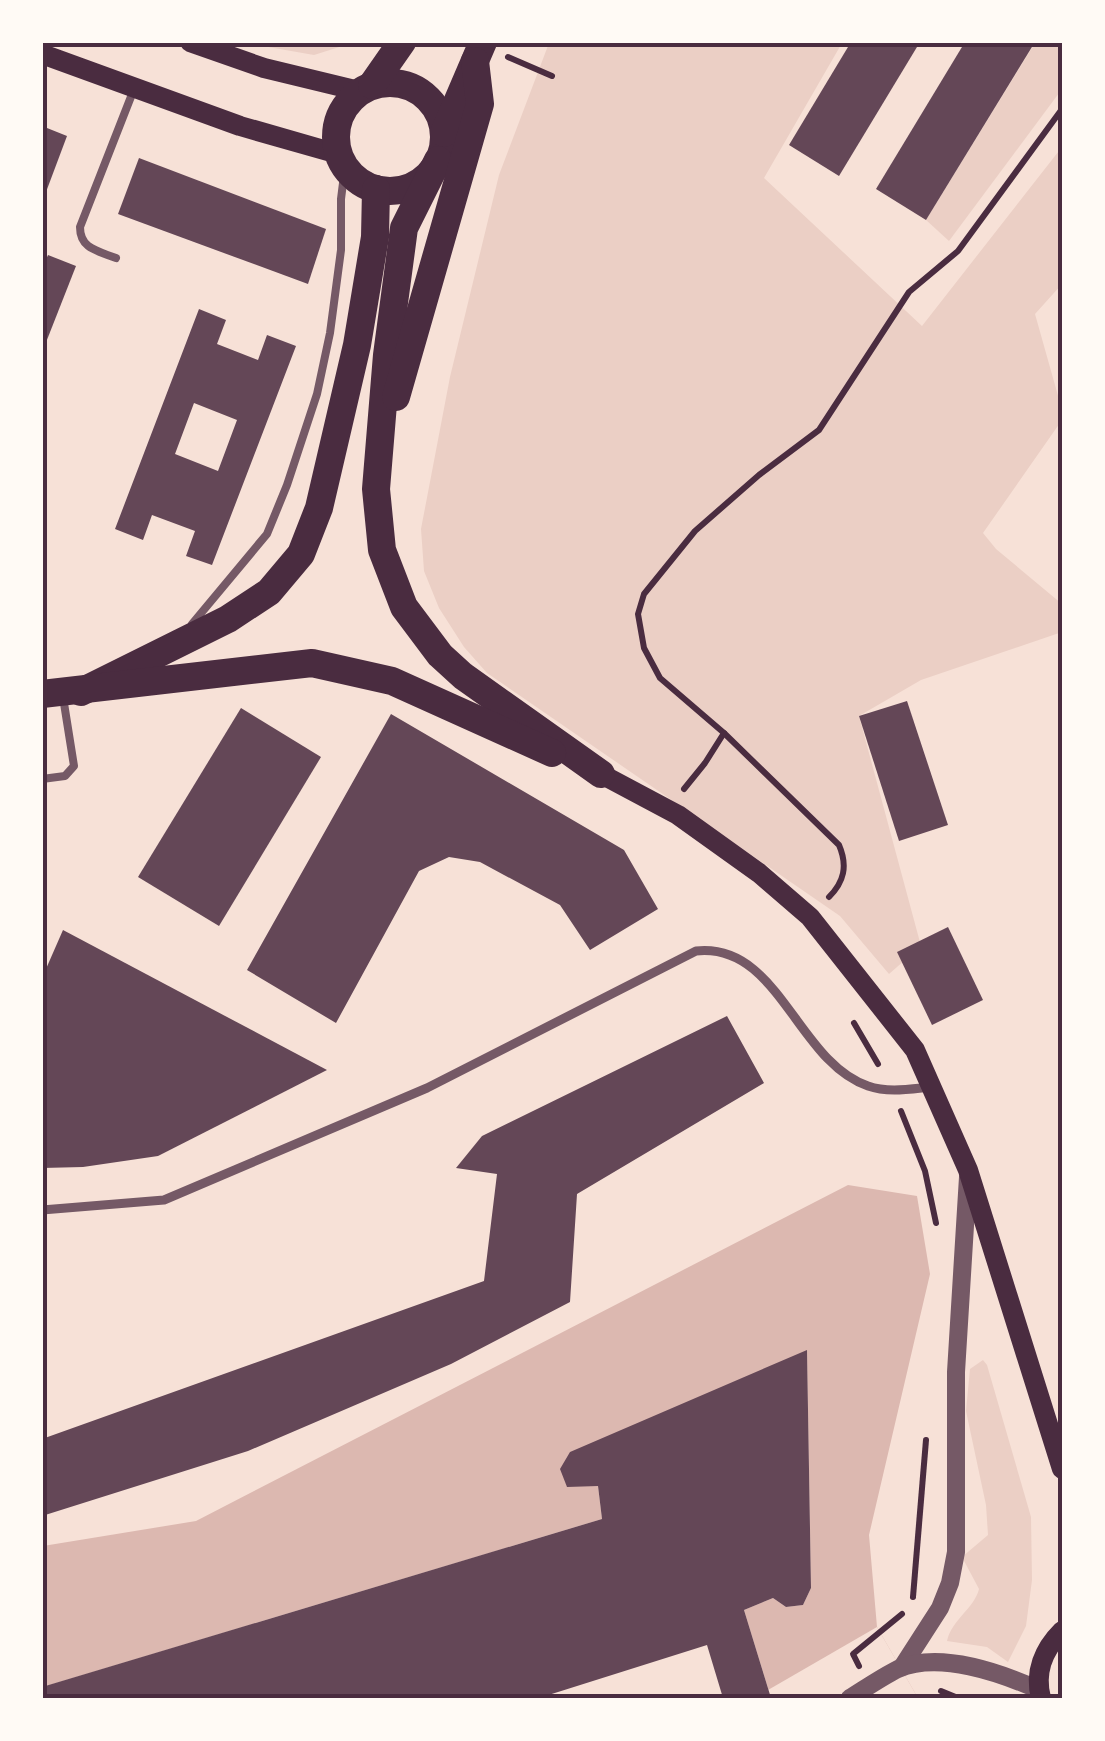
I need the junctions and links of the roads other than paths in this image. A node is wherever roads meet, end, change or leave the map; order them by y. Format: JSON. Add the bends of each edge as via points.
{"nodes":[{"id":1,"x":190,"y":42,"type":"edge"},
{"id":2,"x":402,"y":42,"type":"edge"},
{"id":3,"x":480,"y":50,"type":"edge"},
{"id":4,"x":42,"y":54,"type":"edge"},
{"id":5,"x":134,"y":88,"type":"junction"},
{"id":6,"x":366,"y":88,"type":"junction"},
{"id":7,"x":441,"y":146,"type":"junction"},
{"id":8,"x":342,"y":160,"type":"junction"},
{"id":9,"x":376,"y":189,"type":"junction"},
{"id":10,"x":116,"y":258,"type":"dead end"},
{"id":11,"x":380,"y":460,"type":"junction"},
{"id":12,"x":171,"y":646,"type":"junction"},
{"id":13,"x":62,"y":693,"type":"edge"},
{"id":14,"x":600,"y":774,"type":"junction"},
{"id":15,"x":42,"y":779,"type":"edge"},
{"id":16,"x":934,"y":1087,"type":"junction"},
{"id":17,"x":968,"y":1170,"type":"junction"},
{"id":18,"x":42,"y":1210,"type":"edge"},
{"id":19,"x":1062,"y":1468,"type":"edge"},
{"id":20,"x":1062,"y":1630,"type":"edge"},
{"id":21,"x":902,"y":1667,"type":"junction"},
{"id":22,"x":1040,"y":1694,"type":"edge"},
{"id":23,"x":850,"y":1698,"type":"edge"}],
"edges":[{"from":1,"to":6,"type":"main road","via":[[264,68]]},
{"from":2,"to":6,"type":"highway"},
{"from":3,"to":7,"type":"highway"},
{"from":3,"to":11,"type":"highway","via":[[480,104]]},
{"from":4,"to":5,"type":"main road"},
{"from":5,"to":8,"type":"main road"},
{"from":5,"to":10,"type":"lane","via":[[80,227],[86,246]]},
{"from":6,"to":7,"type":"highway","via":[[386,82],[413,88],[434,106]]},
{"from":6,"to":8,"type":"highway","via":[[348,101],[336,126]]},
{"from":7,"to":9,"type":"highway","via":[[419,182]]},
{"from":7,"to":11,"type":"highway","via":[[404,228]]},
{"from":8,"to":9,"type":"highway"},
{"from":8,"to":12,"type":"lane","via":[[341,250],[330,333],[287,485],[266,534]]},
{"from":9,"to":12,"type":"highway","via":[[360,328],[319,508],[300,554],[270,592]]},
{"from":11,"to":14,"type":"highway","via":[[382,550],[420,633],[463,676]]},
{"from":12,"to":13,"type":"highway"},
{"from":13,"to":14,"type":"highway","via":[[312,663],[392,681]]},
{"from":13,"to":15,"type":"lane","via":[[74,766],[65,776]]},
{"from":14,"to":16,"type":"main road","via":[[666,809],[759,873],[810,918],[916,1050]]},
{"from":16,"to":17,"type":"main road"},
{"from":16,"to":18,"type":"street","via":[[876,1089],[851,1078],[742,958],[696,951],[427,1088],[164,1200]]},
{"from":17,"to":19,"type":"main road"},
{"from":17,"to":21,"type":"street","via":[[956,1372],[956,1552],[940,1608]]},
{"from":20,"to":22,"type":"main road","via":[[1044,1655]]},
{"from":21,"to":22,"type":"street","via":[[958,1664]]},
{"from":21,"to":23,"type":"street"}]}
